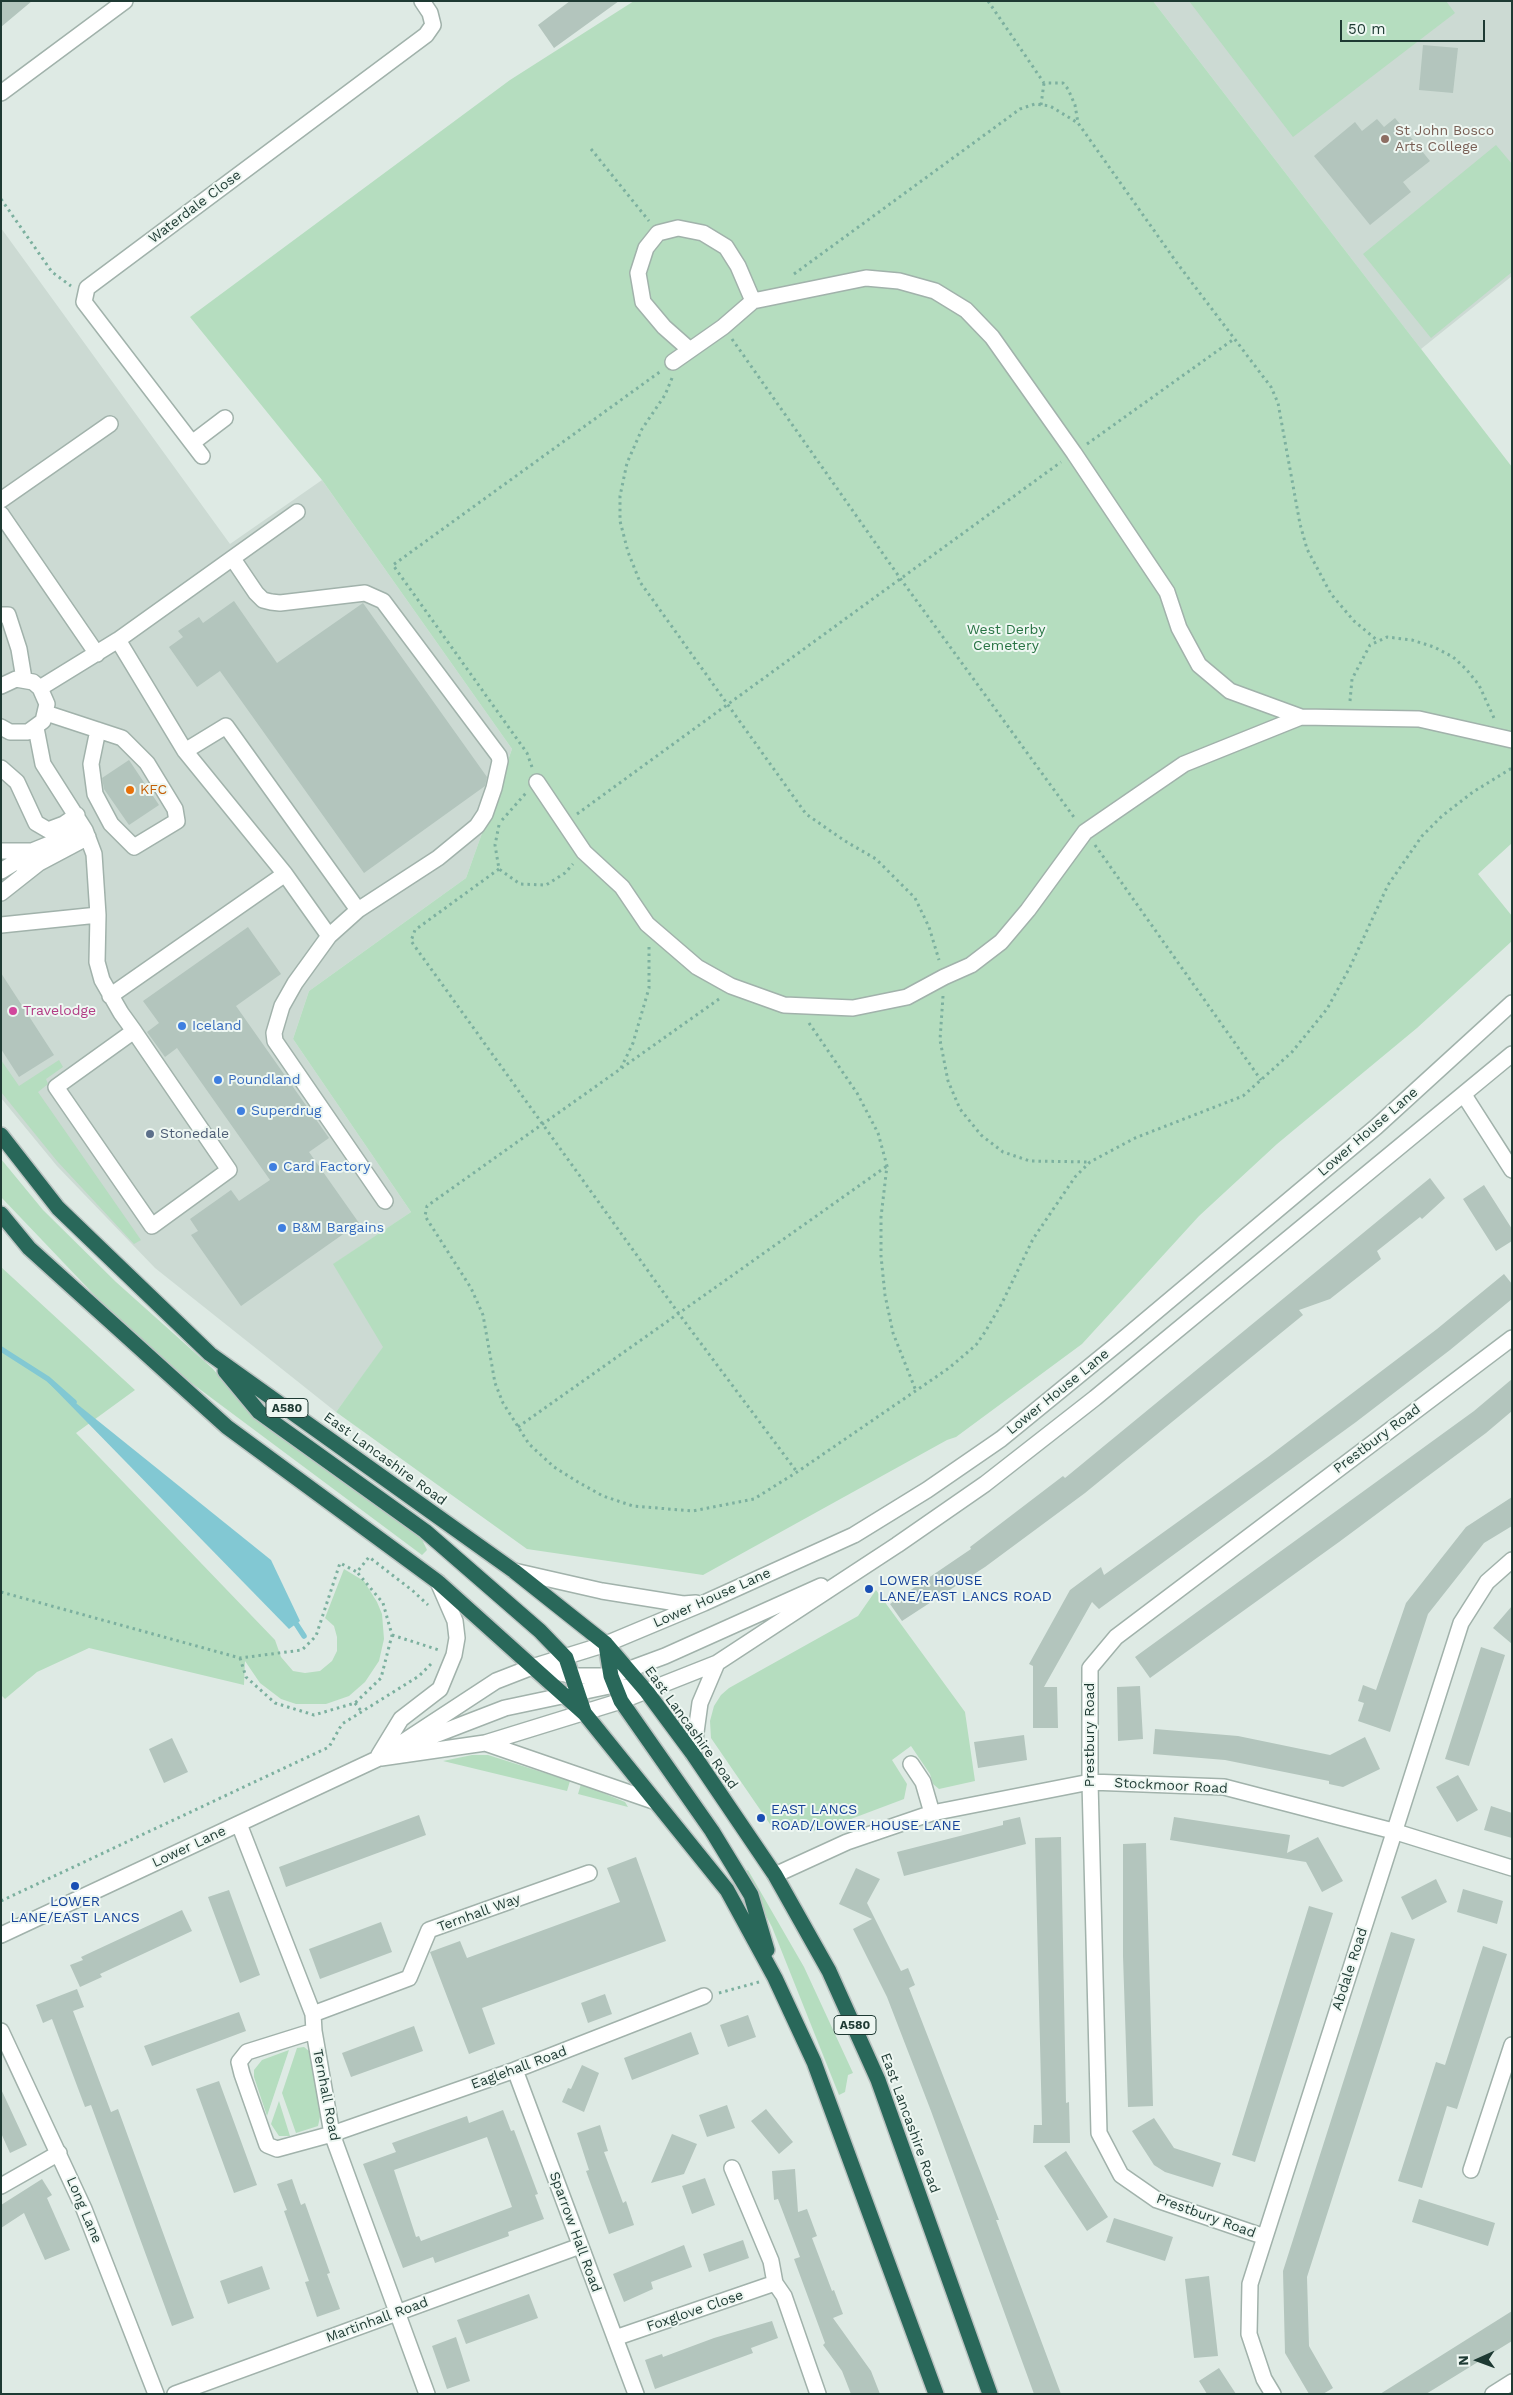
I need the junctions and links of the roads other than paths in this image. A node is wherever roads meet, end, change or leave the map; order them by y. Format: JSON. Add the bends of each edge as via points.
{"nodes":[{"id":1,"x":125,"y":1,"type":"edge"},
{"id":2,"x":422,"y":1,"type":"edge"},
{"id":3,"x":1,"y":93,"type":"edge"},
{"id":4,"x":753,"y":301,"type":"junction"},
{"id":5,"x":690,"y":350,"type":"junction"},
{"id":6,"x":674,"y":362,"type":"road end"},
{"id":7,"x":225,"y":418,"type":"dead end"},
{"id":8,"x":110,"y":424,"type":"dead end"},
{"id":9,"x":192,"y":443,"type":"junction"},
{"id":10,"x":202,"y":456,"type":"dead end"},
{"id":11,"x":1,"y":500,"type":"edge"},
{"id":12,"x":297,"y":512,"type":"dead end"},
{"id":13,"x":1,"y":514,"type":"edge"},
{"id":14,"x":233,"y":559,"type":"junction"},
{"id":15,"x":1,"y":615,"type":"edge"},
{"id":16,"x":118,"y":640,"type":"junction"},
{"id":17,"x":97,"y":654,"type":"junction"},
{"id":18,"x":24,"y":679,"type":"junction"},
{"id":19,"x":1,"y":686,"type":"edge"},
{"id":20,"x":40,"y":688,"type":"junction"},
{"id":21,"x":46,"y":713,"type":"junction"},
{"id":22,"x":1301,"y":717,"type":"junction"},
{"id":23,"x":1,"y":727,"type":"edge"},
{"id":24,"x":36,"y":728,"type":"junction"},
{"id":25,"x":98,"y":730,"type":"junction"},
{"id":26,"x":1507,"y":739,"type":"edge"},
{"id":27,"x":185,"y":752,"type":"junction"},
{"id":28,"x":1,"y":768,"type":"edge"},
{"id":29,"x":538,"y":782,"type":"road end"},
{"id":30,"x":77,"y":815,"type":"junction"},
{"id":31,"x":87,"y":834,"type":"junction"},
{"id":32,"x":1,"y":851,"type":"edge"},
{"id":33,"x":39,"y":863,"type":"junction"},
{"id":34,"x":1,"y":871,"type":"edge"},
{"id":35,"x":285,"y":874,"type":"junction"},
{"id":36,"x":1,"y":893,"type":"edge"},
{"id":37,"x":358,"y":910,"type":"junction"},
{"id":38,"x":98,"y":915,"type":"junction"},
{"id":39,"x":1,"y":925,"type":"edge"},
{"id":40,"x":329,"y":936,"type":"junction"},
{"id":41,"x":110,"y":996,"type":"junction"},
{"id":42,"x":1512,"y":1003,"type":"edge"},
{"id":43,"x":134,"y":1031,"type":"junction"},
{"id":44,"x":1512,"y":1054,"type":"edge"},
{"id":45,"x":1464,"y":1094,"type":"junction"},
{"id":46,"x":1,"y":1136,"type":"edge"},
{"id":47,"x":1512,"y":1170,"type":"edge"},
{"id":48,"x":385,"y":1201,"type":"dead end"},
{"id":49,"x":1,"y":1214,"type":"edge"},
{"id":50,"x":1512,"y":1338,"type":"edge"},
{"id":51,"x":210,"y":1354,"type":"junction"},
{"id":52,"x":1512,"y":1560,"type":"edge"},
{"id":53,"x":864,"y":1567,"type":"junction"},
{"id":54,"x":514,"y":1571,"type":"junction"},
{"id":55,"x":438,"y":1582,"type":"junction"},
{"id":56,"x":704,"y":1602,"type":"junction"},
{"id":57,"x":606,"y":1644,"type":"junction"},
{"id":58,"x":566,"y":1658,"type":"junction"},
{"id":59,"x":717,"y":1663,"type":"junction"},
{"id":60,"x":532,"y":1667,"type":"junction"},
{"id":61,"x":628,"y":1669,"type":"junction"},
{"id":62,"x":574,"y":1676,"type":"junction"},
{"id":63,"x":612,"y":1680,"type":"junction"},
{"id":64,"x":648,"y":1692,"type":"junction"},
{"id":65,"x":570,"y":1693,"type":"junction"},
{"id":66,"x":621,"y":1701,"type":"junction"},
{"id":67,"x":584,"y":1714,"type":"junction"},
{"id":68,"x":485,"y":1743,"type":"junction"},
{"id":69,"x":693,"y":1754,"type":"junction"},
{"id":70,"x":377,"y":1758,"type":"junction"},
{"id":71,"x":910,"y":1764,"type":"dead end"},
{"id":72,"x":1090,"y":1782,"type":"junction"},
{"id":73,"x":656,"y":1802,"type":"junction"},
{"id":74,"x":932,"y":1813,"type":"junction"},
{"id":75,"x":238,"y":1824,"type":"junction"},
{"id":76,"x":1393,"y":1831,"type":"junction"},
{"id":77,"x":1512,"y":1868,"type":"edge"},
{"id":78,"x":589,"y":1874,"type":"dead end"},
{"id":79,"x":775,"y":1876,"type":"junction"},
{"id":80,"x":1,"y":1935,"type":"edge"},
{"id":81,"x":775,"y":1978,"type":"junction"},
{"id":82,"x":704,"y":1996,"type":"road end"},
{"id":83,"x":313,"y":2014,"type":"junction"},
{"id":84,"x":1,"y":2031,"type":"edge"},
{"id":85,"x":314,"y":2031,"type":"junction"},
{"id":86,"x":1512,"y":2044,"type":"edge"},
{"id":87,"x":516,"y":2070,"type":"junction"},
{"id":88,"x":332,"y":2134,"type":"junction"},
{"id":89,"x":59,"y":2153,"type":"junction"},
{"id":90,"x":732,"y":2168,"type":"dead end"},
{"id":91,"x":1470,"y":2170,"type":"dead end"},
{"id":92,"x":1,"y":2186,"type":"edge"},
{"id":93,"x":1265,"y":2237,"type":"junction"},
{"id":94,"x":580,"y":2246,"type":"junction"},
{"id":95,"x":776,"y":2284,"type":"junction"},
{"id":96,"x":398,"y":2313,"type":"junction"},
{"id":97,"x":615,"y":2338,"type":"junction"},
{"id":98,"x":1512,"y":2382,"type":"edge"},
{"id":99,"x":156,"y":2394,"type":"edge"},
{"id":100,"x":175,"y":2394,"type":"edge"},
{"id":101,"x":427,"y":2394,"type":"edge"},
{"id":102,"x":636,"y":2394,"type":"edge"},
{"id":103,"x":818,"y":2394,"type":"edge"},
{"id":104,"x":936,"y":2394,"type":"edge"},
{"id":105,"x":990,"y":2394,"type":"edge"},
{"id":106,"x":1274,"y":2394,"type":"edge"},
{"id":107,"x":1493,"y":2394,"type":"edge"}],
"edges":[{"from":1,"to":3,"type":"street"},
{"from":2,"to":9,"type":"street","name":"Waterdale Close","via":[[433,25],[426,35],[87,288],[84,302]]},
{"from":4,"to":5,"type":"street"},
{"from":4,"to":5,"type":"street","via":[[726,247],[703,233],[678,228],[658,233],[646,248],[638,273],[643,302]]},
{"from":4,"to":22,"type":"street","via":[[866,278],[899,280],[935,292],[966,310],[992,337],[1074,452],[1167,592],[1179,628],[1199,665],[1230,691]]},
{"from":5,"to":6,"type":"street"},
{"from":7,"to":9,"type":"street"},
{"from":8,"to":11,"type":"street"},
{"from":9,"to":10,"type":"street"},
{"from":12,"to":14,"type":"street"},
{"from":13,"to":17,"type":"street"},
{"from":14,"to":16,"type":"street"},
{"from":14,"to":37,"type":"street","via":[[263,600],[280,603],[365,593],[383,601],[499,756],[501,765],[494,788],[477,826],[438,858]]},
{"from":15,"to":18,"type":"street","via":[[8,615]]},
{"from":16,"to":17,"type":"street"},
{"from":16,"to":27,"type":"street"},
{"from":17,"to":20,"type":"street"},
{"from":18,"to":19,"type":"street"},
{"from":18,"to":20,"type":"street"},
{"from":20,"to":21,"type":"street","via":[[45,695]]},
{"from":21,"to":24,"type":"street"},
{"from":21,"to":25,"type":"street"},
{"from":22,"to":26,"type":"street","via":[[1419,719]]},
{"from":22,"to":29,"type":"street","via":[[1184,764],[1085,832],[1001,942],[971,966],[907,997],[853,1008],[784,1005],[731,986],[697,966],[646,924],[622,887],[584,852]]},
{"from":23,"to":24,"type":"street","via":[[19,734]]},
{"from":24,"to":30,"type":"street","via":[[43,764]]},
{"from":25,"to":25,"type":"street","via":[[122,738],[147,763],[175,809],[177,821],[134,847],[111,824],[95,794],[91,764]]},
{"from":27,"to":35,"type":"street"},
{"from":27,"to":37,"type":"street","via":[[226,726]]},
{"from":28,"to":30,"type":"street","via":[[17,782],[36,823],[48,830]]},
{"from":30,"to":31,"type":"street"},
{"from":31,"to":32,"type":"street","via":[[32,851]]},
{"from":31,"to":33,"type":"street"},
{"from":31,"to":38,"type":"street","via":[[96,868]]},
{"from":33,"to":34,"type":"street","via":[[14,863]]},
{"from":33,"to":36,"type":"street"},
{"from":35,"to":40,"type":"street"},
{"from":35,"to":41,"type":"street"},
{"from":37,"to":40,"type":"street"},
{"from":38,"to":39,"type":"street"},
{"from":38,"to":41,"type":"street","via":[[97,962]]},
{"from":40,"to":48,"type":"street","via":[[282,1006],[275,1041]]},
{"from":41,"to":43,"type":"street"},
{"from":42,"to":56,"type":"street","name":"Lower House Lane","via":[[1376,1127],[1001,1439],[854,1535]]},
{"from":43,"to":43,"type":"street","via":[[229,1170],[152,1226],[56,1087]]},
{"from":44,"to":45,"type":"street","name":"Lower House Lane"},
{"from":45,"to":47,"type":"street"},
{"from":45,"to":53,"type":"street","name":"Lower House Lane","via":[[986,1484]]},
{"from":46,"to":51,"type":"highway","name":"East Lancashire Road","number":"A580","via":[[58,1208]]},
{"from":49,"to":55,"type":"highway","via":[[29,1248],[227,1427]]},
{"from":50,"to":72,"type":"street","name":"Prestbury Road","via":[[1116,1637],[1090,1668]]},
{"from":51,"to":54,"type":"highway","name":"East Lancashire Road","number":"A580"},
{"from":51,"to":58,"type":"highway","via":[[259,1412],[425,1531],[536,1627]]},
{"from":52,"to":76,"type":"street","name":"Abdale Road","via":[[1486,1582],[1461,1623]]},
{"from":53,"to":59,"type":"street","name":"Lower House Lane"},
{"from":53,"to":61,"type":"street","via":[[665,1656]]},
{"from":54,"to":56,"type":"street","via":[[602,1592],[683,1604]]},
{"from":54,"to":57,"type":"highway","name":"East Lancashire Road","number":"A580"},
{"from":55,"to":60,"type":"highway"},
{"from":55,"to":70,"type":"street","via":[[454,1621],[457,1638],[454,1655],[440,1689],[401,1719]]},
{"from":56,"to":57,"type":"street","name":"Lower House Lane"},
{"from":57,"to":58,"type":"street","name":"Lower House Lane"},
{"from":57,"to":61,"type":"highway","name":"East Lancashire Road","number":"A580"},
{"from":57,"to":63,"type":"highway"},
{"from":58,"to":60,"type":"street","name":"Lower House Lane"},
{"from":58,"to":62,"type":"highway"},
{"from":59,"to":64,"type":"street","name":"Lower House Lane"},
{"from":59,"to":69,"type":"street","via":[[700,1704]]},
{"from":60,"to":62,"type":"street"},
{"from":60,"to":65,"type":"highway"},
{"from":60,"to":70,"type":"street","name":"Lower Lane","via":[[496,1681]]},
{"from":61,"to":63,"type":"street"},
{"from":61,"to":64,"type":"highway","name":"East Lancashire Road","number":"A580"},
{"from":62,"to":63,"type":"street"},
{"from":62,"to":65,"type":"highway"},
{"from":63,"to":64,"type":"street"},
{"from":63,"to":65,"type":"street"},
{"from":63,"to":66,"type":"highway"},
{"from":64,"to":66,"type":"street","name":"Lower House Lane"},
{"from":64,"to":69,"type":"highway","name":"East Lancashire Road","number":"A580"},
{"from":65,"to":67,"type":"highway"},
{"from":65,"to":70,"type":"street","via":[[497,1710]]},
{"from":66,"to":67,"type":"street","name":"Lower House Lane"},
{"from":66,"to":81,"type":"highway","via":[[712,1831],[751,1895]]},
{"from":67,"to":68,"type":"street","name":"Lower Lane"},
{"from":67,"to":73,"type":"highway"},
{"from":68,"to":70,"type":"street","name":"Lower Lane"},
{"from":68,"to":73,"type":"street"},
{"from":69,"to":79,"type":"highway","name":"East Lancashire Road","number":"A580"},
{"from":70,"to":75,"type":"street","name":"Lower Lane"},
{"from":71,"to":74,"type":"street","via":[[923,1782]]},
{"from":72,"to":74,"type":"street","name":"Stockmoor Road"},
{"from":72,"to":76,"type":"street","name":"Stockmoor Road","via":[[1224,1787]]},
{"from":72,"to":93,"type":"street","name":"Prestbury Road","via":[[1099,2133],[1122,2175],[1157,2200]]},
{"from":73,"to":81,"type":"highway","via":[[727,1890]]},
{"from":74,"to":79,"type":"street","name":"Stockmoor Road","via":[[847,1842]]},
{"from":75,"to":80,"type":"street","name":"Lower Lane"},
{"from":75,"to":83,"type":"street","name":"Ternhall Road"},
{"from":76,"to":77,"type":"street","name":"Stockmoor Road"},
{"from":76,"to":93,"type":"street","name":"Abdale Road"},
{"from":78,"to":83,"type":"street","name":"Ternhall Way","via":[[429,1930],[409,1978]]},
{"from":79,"to":105,"type":"highway","name":"East Lancashire Road","number":"A580","via":[[829,1971],[869,2059]]},
{"from":81,"to":104,"type":"highway","via":[[835,2114]]},
{"from":82,"to":87,"type":"street","name":"Eaglehall Road"},
{"from":83,"to":85,"type":"street","name":"Ternhall Road"},
{"from":84,"to":89,"type":"street","name":"Long Lane"},
{"from":85,"to":88,"type":"street","name":"Ternhall Road"},
{"from":85,"to":88,"type":"street","name":"Eaglehall Road","via":[[247,2052],[239,2062],[267,2145],[277,2149]]},
{"from":86,"to":91,"type":"street"},
{"from":87,"to":88,"type":"street","name":"Eaglehall Road"},
{"from":87,"to":94,"type":"street","name":"Sparrow Hall Road"},
{"from":88,"to":96,"type":"street","name":"Ternhall Road"},
{"from":89,"to":92,"type":"street"},
{"from":89,"to":99,"type":"street","name":"Long Lane"},
{"from":90,"to":95,"type":"street","via":[[771,2261]]},
{"from":93,"to":106,"type":"street","name":"Abdale Road","via":[[1250,2284],[1249,2334],[1264,2379]]},
{"from":94,"to":96,"type":"street","name":"Martinhall Road"},
{"from":94,"to":97,"type":"street","name":"Sparrow Hall Road"},
{"from":95,"to":97,"type":"street","name":"Foxglove Close"},
{"from":95,"to":103,"type":"street","via":[[784,2296]]},
{"from":96,"to":100,"type":"street","name":"Martinhall Road"},
{"from":96,"to":101,"type":"street","name":"Ternhall Road"},
{"from":97,"to":102,"type":"street","name":"Sparrow Hall Road"},
{"from":98,"to":107,"type":"street"}]}
